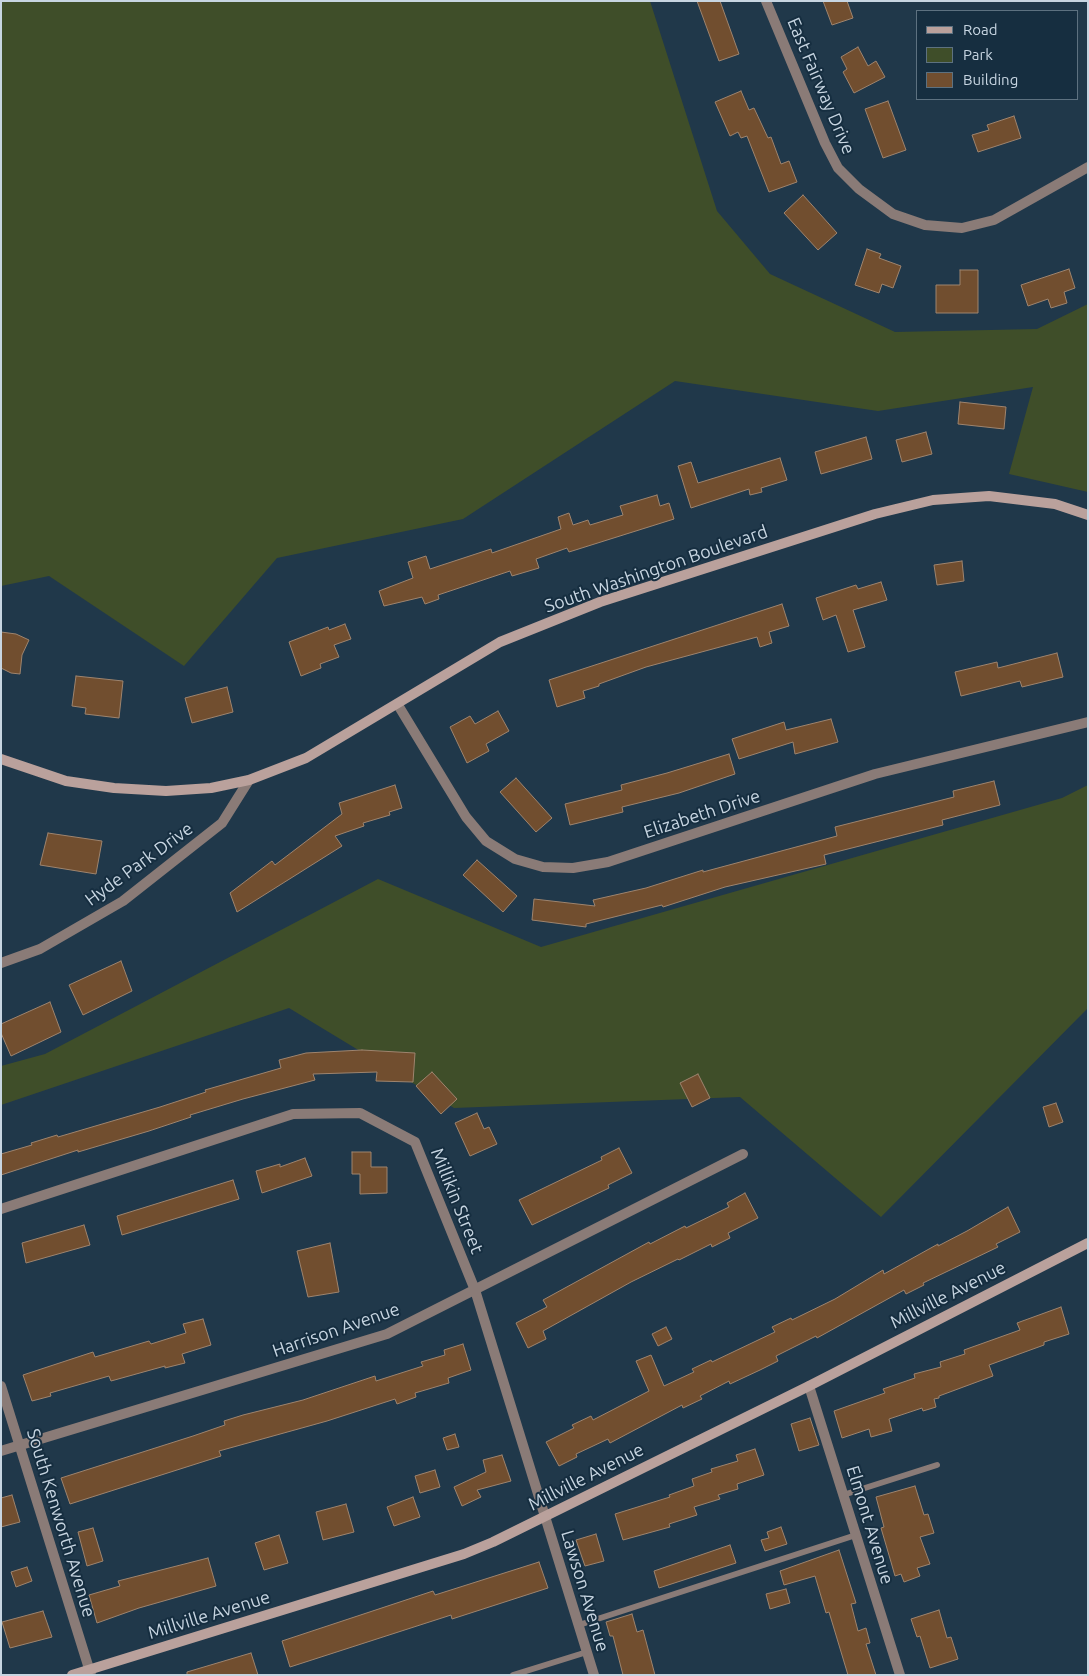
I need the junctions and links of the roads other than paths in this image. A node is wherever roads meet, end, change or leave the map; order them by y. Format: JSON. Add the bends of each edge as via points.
{"nodes":[{"id":1,"x":766,"y":1,"type":"edge"},
{"id":2,"x":1088,"y":167,"type":"edge"},
{"id":3,"x":1088,"y":515,"type":"edge"},
{"id":4,"x":398,"y":705,"type":"junction"},
{"id":5,"x":1088,"y":722,"type":"edge"},
{"id":6,"x":1,"y":759,"type":"edge"},
{"id":7,"x":249,"y":780,"type":"junction"},
{"id":8,"x":1,"y":963,"type":"edge"},
{"id":9,"x":743,"y":1154,"type":"dead end"},
{"id":10,"x":1,"y":1209,"type":"edge"},
{"id":11,"x":1088,"y":1243,"type":"edge"},
{"id":12,"x":475,"y":1290,"type":"junction"},
{"id":13,"x":1,"y":1386,"type":"edge"},
{"id":14,"x":809,"y":1386,"type":"junction"},
{"id":15,"x":19,"y":1445,"type":"junction"},
{"id":16,"x":1,"y":1451,"type":"edge"},
{"id":17,"x":937,"y":1465,"type":"dead end"},
{"id":18,"x":843,"y":1495,"type":"junction"},
{"id":19,"x":545,"y":1516,"type":"junction"},
{"id":20,"x":856,"y":1536,"type":"junction"},
{"id":21,"x":579,"y":1625,"type":"junction"},
{"id":22,"x":587,"y":1652,"type":"junction"},
{"id":23,"x":90,"y":1672,"type":"edge"},
{"id":24,"x":72,"y":1675,"type":"edge"},
{"id":25,"x":513,"y":1675,"type":"edge"},
{"id":26,"x":594,"y":1675,"type":"edge"},
{"id":27,"x":900,"y":1675,"type":"edge"}],
"edges":[{"from":1,"to":2,"type":"street","name":"East Fairway Drive","via":[[838,168],[859,189],[893,214],[925,225],[962,228],[994,220]]},
{"from":3,"to":4,"type":"street","name":"South Washington Boulevard","via":[[1055,504],[989,496],[933,500],[876,514],[590,606],[500,642]]},
{"from":4,"to":5,"type":"street","name":"Elizabeth Drive","via":[[466,817],[486,841],[515,859],[543,867],[573,868],[608,862],[875,774]]},
{"from":4,"to":7,"type":"street","name":"South Washington Boulevard","via":[[306,758]]},
{"from":6,"to":7,"type":"street","name":"South Washington Boulevard","via":[[66,781],[114,788],[166,791],[211,788]]},
{"from":7,"to":8,"type":"street","name":"Hyde Park Drive","via":[[222,824],[123,901],[40,949]]},
{"from":9,"to":12,"type":"street","name":"Harrison Avenue"},
{"from":10,"to":12,"type":"street","name":"Millikin Street","via":[[294,1114],[360,1113],[415,1142]]},
{"from":11,"to":14,"type":"street","name":"Millville Avenue"},
{"from":12,"to":15,"type":"street","name":"Harrison Avenue","via":[[387,1334]]},
{"from":12,"to":19,"type":"street","name":"Millikin Street"},
{"from":13,"to":15,"type":"street","name":"South Kenworth Avenue"},
{"from":14,"to":18,"type":"street","name":"Elmont Avenue"},
{"from":14,"to":19,"type":"street","name":"Millville Avenue"},
{"from":15,"to":16,"type":"street","name":"Harrison Avenue"},
{"from":15,"to":23,"type":"street","name":"South Kenworth Avenue"},
{"from":17,"to":18,"type":"lane"},
{"from":18,"to":20,"type":"street","name":"Elmont Avenue"},
{"from":19,"to":21,"type":"street","name":"Lawson Avenue"},
{"from":19,"to":23,"type":"street","name":"Millville Avenue","via":[[464,1554]]},
{"from":20,"to":21,"type":"lane"},
{"from":20,"to":27,"type":"street","name":"Elmont Avenue"},
{"from":21,"to":22,"type":"street","name":"Lawson Avenue"},
{"from":22,"to":25,"type":"lane"},
{"from":22,"to":26,"type":"street","name":"Lawson Avenue"},
{"from":23,"to":24,"type":"street","name":"Millville Avenue"}]}
